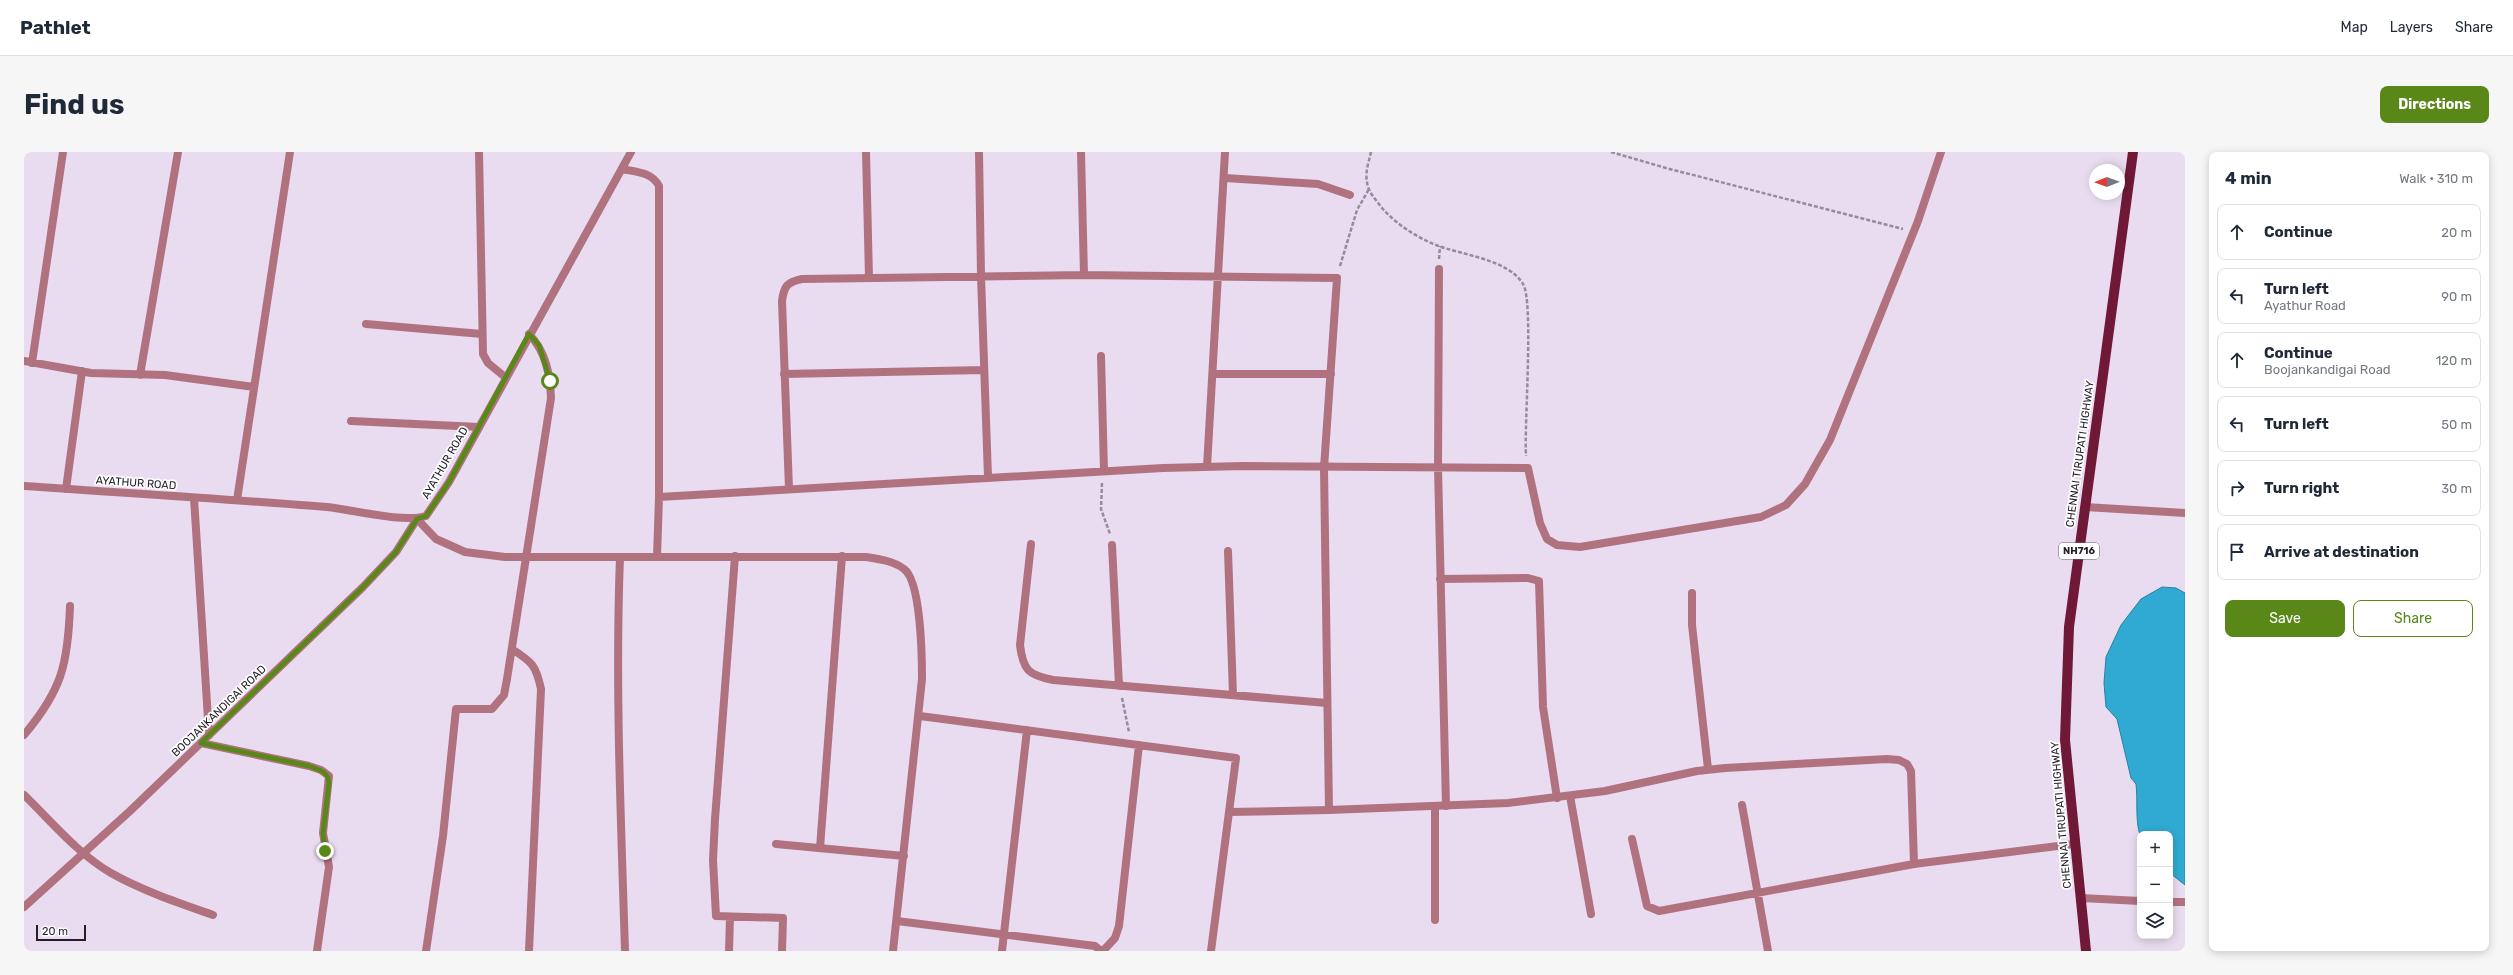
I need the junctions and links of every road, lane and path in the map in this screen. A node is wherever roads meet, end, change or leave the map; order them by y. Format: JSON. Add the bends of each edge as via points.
{"nodes":[{"id":1,"x":63,"y":152,"type":"edge"},
{"id":2,"x":178,"y":152,"type":"edge"},
{"id":3,"x":290,"y":152,"type":"edge"},
{"id":4,"x":479,"y":152,"type":"edge"},
{"id":5,"x":631,"y":152,"type":"edge"},
{"id":6,"x":866,"y":152,"type":"edge"},
{"id":7,"x":979,"y":152,"type":"edge"},
{"id":8,"x":1081,"y":152,"type":"edge"},
{"id":9,"x":1225,"y":152,"type":"edge"},
{"id":10,"x":1371,"y":152,"type":"edge"},
{"id":11,"x":1611,"y":152,"type":"edge"},
{"id":12,"x":1941,"y":152,"type":"edge"},
{"id":13,"x":2133,"y":152,"type":"edge"},
{"id":14,"x":622,"y":169,"type":"junction"},
{"id":15,"x":1225,"y":178,"type":"junction"},
{"id":16,"x":1369,"y":189,"type":"junction"},
{"id":17,"x":1350,"y":196,"type":"dead end"},
{"id":18,"x":1914,"y":232,"type":"junction"},
{"id":19,"x":1439,"y":269,"type":"dead end"},
{"id":20,"x":1084,"y":275,"type":"junction"},
{"id":21,"x":981,"y":276,"type":"junction"},
{"id":22,"x":1219,"y":277,"type":"junction"},
{"id":23,"x":869,"y":278,"type":"junction"},
{"id":24,"x":1337,"y":278,"type":"junction"},
{"id":25,"x":366,"y":324,"type":"dead end"},
{"id":26,"x":482,"y":334,"type":"junction"},
{"id":27,"x":529,"y":334,"type":"junction"},
{"id":28,"x":1101,"y":356,"type":"dead end"},
{"id":29,"x":28,"y":362,"type":"edge"},
{"id":30,"x":984,"y":370,"type":"junction"},
{"id":31,"x":82,"y":371,"type":"junction"},
{"id":32,"x":784,"y":374,"type":"junction"},
{"id":33,"x":1213,"y":374,"type":"junction"},
{"id":34,"x":1331,"y":374,"type":"junction"},
{"id":35,"x":140,"y":375,"type":"junction"},
{"id":36,"x":505,"y":377,"type":"junction"},
{"id":37,"x":254,"y":387,"type":"junction"},
{"id":38,"x":351,"y":421,"type":"dead end"},
{"id":39,"x":478,"y":428,"type":"junction"},
{"id":40,"x":1207,"y":467,"type":"junction"},
{"id":41,"x":1324,"y":468,"type":"junction"},
{"id":42,"x":1438,"y":468,"type":"junction"},
{"id":43,"x":1528,"y":468,"type":"junction"},
{"id":44,"x":1104,"y":471,"type":"junction"},
{"id":45,"x":988,"y":477,"type":"junction"},
{"id":46,"x":24,"y":486,"type":"edge"},
{"id":47,"x":66,"y":489,"type":"junction"},
{"id":48,"x":789,"y":489,"type":"junction"},
{"id":49,"x":658,"y":497,"type":"junction"},
{"id":50,"x":194,"y":498,"type":"junction"},
{"id":51,"x":237,"y":500,"type":"junction"},
{"id":52,"x":2085,"y":507,"type":"junction"},
{"id":53,"x":2185,"y":513,"type":"edge"},
{"id":54,"x":417,"y":519,"type":"junction"},
{"id":55,"x":1031,"y":544,"type":"dead end"},
{"id":56,"x":1112,"y":545,"type":"joint"},
{"id":57,"x":1228,"y":551,"type":"dead end"},
{"id":58,"x":735,"y":556,"type":"junction"},
{"id":59,"x":842,"y":556,"type":"junction"},
{"id":60,"x":526,"y":557,"type":"junction"},
{"id":61,"x":620,"y":557,"type":"junction"},
{"id":62,"x":657,"y":557,"type":"junction"},
{"id":63,"x":1440,"y":579,"type":"junction"},
{"id":64,"x":1692,"y":593,"type":"dead end"},
{"id":65,"x":70,"y":606,"type":"dead end"},
{"id":66,"x":512,"y":649,"type":"junction"},
{"id":67,"x":1119,"y":686,"type":"junction"},
{"id":68,"x":1233,"y":695,"type":"junction"},
{"id":69,"x":1327,"y":702,"type":"junction"},
{"id":70,"x":920,"y":716,"type":"junction"},
{"id":71,"x":1027,"y":730,"type":"junction"},
{"id":72,"x":24,"y":735,"type":"edge"},
{"id":73,"x":209,"y":735,"type":"junction"},
{"id":74,"x":201,"y":743,"type":"junction"},
{"id":75,"x":1127,"y":744,"type":"junction"},
{"id":76,"x":1139,"y":745,"type":"junction"},
{"id":77,"x":1708,"y":770,"type":"junction"},
{"id":78,"x":24,"y":795,"type":"edge"},
{"id":79,"x":1570,"y":796,"type":"junction"},
{"id":80,"x":1557,"y":798,"type":"junction"},
{"id":81,"x":1742,"y":805,"type":"dead end"},
{"id":82,"x":1446,"y":806,"type":"junction"},
{"id":83,"x":1435,"y":807,"type":"junction"},
{"id":84,"x":1329,"y":810,"type":"junction"},
{"id":85,"x":1229,"y":812,"type":"junction"},
{"id":86,"x":1632,"y":839,"type":"dead end"},
{"id":87,"x":776,"y":844,"type":"dead end"},
{"id":88,"x":2074,"y":844,"type":"junction"},
{"id":89,"x":820,"y":848,"type":"junction"},
{"id":90,"x":84,"y":853,"type":"junction"},
{"id":91,"x":904,"y":856,"type":"junction"},
{"id":92,"x":1914,"y":864,"type":"junction"},
{"id":93,"x":1758,"y":894,"type":"junction"},
{"id":94,"x":2080,"y":898,"type":"junction"},
{"id":95,"x":2137,"y":901,"type":"edge"},
{"id":96,"x":2173,"y":902,"type":"edge"},
{"id":97,"x":2185,"y":902,"type":"edge"},
{"id":98,"x":24,"y":907,"type":"edge"},
{"id":99,"x":1591,"y":914,"type":"dead end"},
{"id":100,"x":214,"y":915,"type":"dead end"},
{"id":101,"x":730,"y":917,"type":"junction"},
{"id":102,"x":1435,"y":920,"type":"dead end"},
{"id":103,"x":897,"y":921,"type":"junction"},
{"id":104,"x":1004,"y":934,"type":"junction"},
{"id":105,"x":317,"y":951,"type":"edge"},
{"id":106,"x":426,"y":951,"type":"edge"},
{"id":107,"x":529,"y":951,"type":"edge"},
{"id":108,"x":625,"y":951,"type":"edge"},
{"id":109,"x":729,"y":951,"type":"edge"},
{"id":110,"x":782,"y":951,"type":"edge"},
{"id":111,"x":893,"y":951,"type":"edge"},
{"id":112,"x":1002,"y":951,"type":"edge"},
{"id":113,"x":1102,"y":951,"type":"edge"},
{"id":114,"x":1211,"y":951,"type":"edge"},
{"id":115,"x":1762,"y":951,"type":"edge"},
{"id":116,"x":1768,"y":951,"type":"edge"},
{"id":117,"x":2086,"y":951,"type":"edge"}],
"edges":[{"from":1,"to":29,"type":"street"},
{"from":2,"to":35,"type":"street"},
{"from":3,"to":37,"type":"street"},
{"from":4,"to":26,"type":"street"},
{"from":5,"to":14,"type":"street","name":"AYATHUR ROAD"},
{"from":6,"to":23,"type":"street"},
{"from":7,"to":21,"type":"street"},
{"from":8,"to":20,"type":"street"},
{"from":9,"to":15,"type":"street"},
{"from":10,"to":16,"type":"path","via":[[1366,182]]},
{"from":11,"to":18,"type":"path"},
{"from":12,"to":18,"type":"street"},
{"from":13,"to":52,"type":"main road","name":"CHENNAI TIRUPATI HIGHWAY","number":"NH716"},
{"from":14,"to":27,"type":"street","name":"AYATHUR ROAD"},
{"from":14,"to":49,"type":"street","via":[[650,175],[656,179],[659,186]]},
{"from":15,"to":17,"type":"street","via":[[1318,184]]},
{"from":15,"to":22,"type":"street"},
{"from":16,"to":24,"type":"path","via":[[1352,222]]},
{"from":16,"to":43,"type":"path","via":[[1389,216],[1410,232],[1436,245],[1490,260],[1512,273],[1523,284],[1528,310],[1525,421]]},
{"from":18,"to":43,"type":"street","via":[[1830,440],[1805,484],[1786,505],[1762,517],[1566,547],[1547,539],[1540,523]]},
{"from":19,"to":42,"type":"street"},
{"from":20,"to":21,"type":"street"},
{"from":20,"to":22,"type":"street"},
{"from":21,"to":23,"type":"street"},
{"from":21,"to":30,"type":"street"},
{"from":22,"to":24,"type":"street"},
{"from":22,"to":33,"type":"street"},
{"from":23,"to":32,"type":"street","via":[[791,281],[784,288]]},
{"from":24,"to":34,"type":"street"},
{"from":25,"to":26,"type":"street"},
{"from":26,"to":36,"type":"street","via":[[483,354],[488,363]]},
{"from":27,"to":36,"type":"street","name":"AYATHUR ROAD"},
{"from":27,"to":60,"type":"street","via":[[539,345],[545,359],[552,398]]},
{"from":28,"to":44,"type":"street"},
{"from":29,"to":31,"type":"street"},
{"from":30,"to":32,"type":"street"},
{"from":30,"to":45,"type":"street"},
{"from":31,"to":35,"type":"street"},
{"from":31,"to":47,"type":"street"},
{"from":32,"to":48,"type":"street"},
{"from":33,"to":34,"type":"street"},
{"from":33,"to":40,"type":"street"},
{"from":34,"to":41,"type":"street"},
{"from":35,"to":37,"type":"street","via":[[194,378]]},
{"from":36,"to":39,"type":"street","name":"AYATHUR ROAD"},
{"from":37,"to":51,"type":"street"},
{"from":38,"to":39,"type":"street"},
{"from":39,"to":54,"type":"street","name":"AYATHUR ROAD","via":[[449,482],[426,516]]},
{"from":40,"to":41,"type":"street"},
{"from":40,"to":44,"type":"street"},
{"from":41,"to":42,"type":"street"},
{"from":41,"to":69,"type":"street"},
{"from":42,"to":43,"type":"street"},
{"from":42,"to":63,"type":"street"},
{"from":44,"to":45,"type":"street"},
{"from":44,"to":56,"type":"path","via":[[1100,509]]},
{"from":45,"to":48,"type":"street"},
{"from":46,"to":47,"type":"street","name":"AYATHUR ROAD"},
{"from":47,"to":50,"type":"street","name":"AYATHUR ROAD"},
{"from":48,"to":49,"type":"street"},
{"from":49,"to":62,"type":"street"},
{"from":50,"to":51,"type":"street","name":"AYATHUR ROAD"},
{"from":50,"to":73,"type":"street"},
{"from":51,"to":54,"type":"street","name":"AYATHUR ROAD","via":[[356,510]]},
{"from":52,"to":53,"type":"street"},
{"from":52,"to":88,"type":"main road","name":"CHENNAI TIRUPATI HIGHWAY","number":"NH716","via":[[2069,627],[2067,672],[2065,740]]},
{"from":54,"to":60,"type":"street","via":[[436,539],[454,548],[484,555]]},
{"from":54,"to":73,"type":"street","name":"BOOJANKANDIGAI ROAD","via":[[396,552],[363,587]]},
{"from":55,"to":67,"type":"street","via":[[1020,645],[1022,661],[1029,672],[1052,680]]},
{"from":56,"to":67,"type":"street"},
{"from":57,"to":68,"type":"street"},
{"from":58,"to":59,"type":"street"},
{"from":58,"to":62,"type":"street"},
{"from":58,"to":101,"type":"street","via":[[713,860],[716,916]]},
{"from":59,"to":70,"type":"street","via":[[890,562],[904,569],[913,579],[922,646]]},
{"from":59,"to":89,"type":"street"},
{"from":60,"to":61,"type":"street"},
{"from":60,"to":66,"type":"street"},
{"from":61,"to":62,"type":"street"},
{"from":61,"to":108,"type":"street","via":[[617,634]]},
{"from":63,"to":80,"type":"street","via":[[1528,578],[1539,582],[1542,707]]},
{"from":63,"to":82,"type":"street"},
{"from":64,"to":77,"type":"street","via":[[1692,625]]},
{"from":65,"to":72,"type":"street","via":[[68,648],[63,670],[53,696]]},
{"from":66,"to":106,"type":"street","via":[[504,695],[499,703],[488,710],[456,709],[443,836]]},
{"from":66,"to":107,"type":"street","via":[[529,660],[537,669],[541,689]]},
{"from":67,"to":68,"type":"street"},
{"from":67,"to":75,"type":"path","via":[[1128,718]]},
{"from":68,"to":69,"type":"street"},
{"from":69,"to":84,"type":"street"},
{"from":70,"to":71,"type":"street"},
{"from":70,"to":91,"type":"street"},
{"from":71,"to":75,"type":"street"},
{"from":71,"to":104,"type":"street"},
{"from":73,"to":74,"type":"street","name":"BOOJANKANDIGAI ROAD"},
{"from":74,"to":90,"type":"street","name":"BOOJANKANDIGAI ROAD"},
{"from":74,"to":105,"type":"street","via":[[309,766],[329,776],[323,833],[329,867]]},
{"from":75,"to":76,"type":"street"},
{"from":76,"to":85,"type":"street","via":[[1236,758]]},
{"from":76,"to":113,"type":"street","via":[[1119,926],[1115,938]]},
{"from":77,"to":79,"type":"street"},
{"from":77,"to":92,"type":"street","via":[[1840,760],[1899,760],[1907,764],[1911,771]]},
{"from":78,"to":90,"type":"street"},
{"from":79,"to":80,"type":"street"},
{"from":79,"to":99,"type":"street"},
{"from":80,"to":82,"type":"street"},
{"from":81,"to":93,"type":"street"},
{"from":82,"to":83,"type":"street"},
{"from":83,"to":84,"type":"street"},
{"from":83,"to":102,"type":"street"},
{"from":84,"to":85,"type":"street"},
{"from":85,"to":114,"type":"street"},
{"from":86,"to":93,"type":"street","via":[[1643,896],[1647,906],[1652,910],[1670,910]]},
{"from":87,"to":89,"type":"street"},
{"from":88,"to":92,"type":"street"},
{"from":88,"to":94,"type":"main road","name":"CHENNAI TIRUPATI HIGHWAY","number":"NH716"},
{"from":89,"to":91,"type":"street"},
{"from":90,"to":98,"type":"street","name":"BOOJANKANDIGAI ROAD"},
{"from":90,"to":100,"type":"street","via":[[110,872],[153,894]]},
{"from":91,"to":103,"type":"street"},
{"from":92,"to":93,"type":"street"},
{"from":93,"to":116,"type":"street"},
{"from":94,"to":95,"type":"street"},
{"from":94,"to":117,"type":"main road","name":"CHENNAI TIRUPATI HIGHWAY","number":"NH716"},
{"from":96,"to":97,"type":"street"},
{"from":101,"to":109,"type":"street"},
{"from":101,"to":110,"type":"street","via":[[783,918]]},
{"from":103,"to":104,"type":"street"},
{"from":103,"to":111,"type":"street"},
{"from":104,"to":112,"type":"street"},
{"from":104,"to":113,"type":"street","via":[[1095,946]]},
{"from":115,"to":116,"type":"street"}]}
